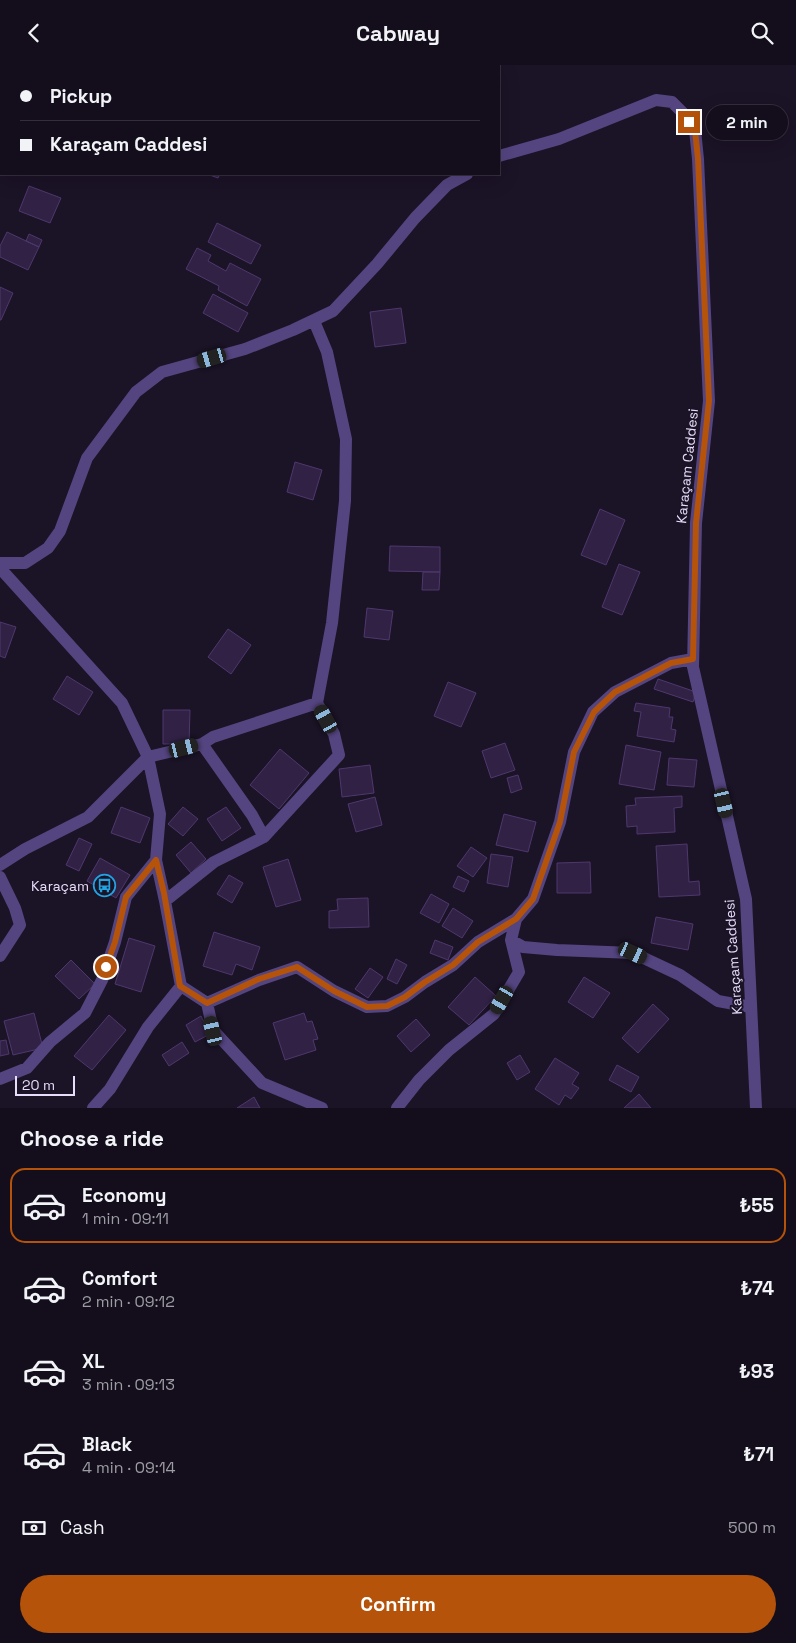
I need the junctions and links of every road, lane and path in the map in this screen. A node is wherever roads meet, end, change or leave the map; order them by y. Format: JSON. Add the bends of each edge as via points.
{"nodes":[{"id":1,"x":500,"y":156,"type":"edge"},
{"id":2,"x":465,"y":175,"type":"edge"},
{"id":3,"x":314,"y":321,"type":"junction"},
{"id":4,"x":0,"y":563,"type":"edge"},
{"id":5,"x":0,"y":568,"type":"edge"},
{"id":6,"x":693,"y":659,"type":"junction"},
{"id":7,"x":317,"y":703,"type":"junction"},
{"id":8,"x":202,"y":744,"type":"junction"},
{"id":9,"x":148,"y":757,"type":"junction"},
{"id":10,"x":264,"y":837,"type":"junction"},
{"id":11,"x":156,"y":860,"type":"junction"},
{"id":12,"x":0,"y":865,"type":"edge"},
{"id":13,"x":0,"y":877,"type":"edge"},
{"id":14,"x":165,"y":901,"type":"junction"},
{"id":15,"x":516,"y":919,"type":"junction"},
{"id":16,"x":511,"y":940,"type":"junction"},
{"id":17,"x":0,"y":956,"type":"edge"},
{"id":18,"x":180,"y":986,"type":"junction"},
{"id":19,"x":207,"y":1003,"type":"junction"},
{"id":20,"x":751,"y":1007,"type":"junction"},
{"id":21,"x":0,"y":1079,"type":"edge"},
{"id":22,"x":92,"y":1108,"type":"edge"},
{"id":23,"x":322,"y":1108,"type":"edge"},
{"id":24,"x":397,"y":1108,"type":"edge"},
{"id":25,"x":756,"y":1108,"type":"edge"}],
"edges":[{"from":1,"to":6,"type":"street","name":"Karaçam Caddesi","via":[[559,139],[656,100],[672,102],[695,130],[709,401],[696,523]]},
{"from":2,"to":3,"type":"street","via":[[447,185],[421,211],[334,311]]},
{"from":3,"to":4,"type":"street","via":[[245,349],[162,372],[136,392],[87,458],[60,531],[48,548],[25,563]]},
{"from":3,"to":7,"type":"street","via":[[327,352],[346,439],[345,501],[332,623]]},
{"from":5,"to":9,"type":"street","via":[[122,703]]},
{"from":6,"to":15,"type":"street","via":[[671,663],[615,692],[594,712],[574,752],[560,822],[533,899]]},
{"from":6,"to":20,"type":"street","name":"Karaçam Caddesi","via":[[746,899]]},
{"from":7,"to":8,"type":"street","via":[[213,737]]},
{"from":7,"to":10,"type":"street","via":[[334,734],[339,755]]},
{"from":8,"to":9,"type":"street"},
{"from":8,"to":10,"type":"street"},
{"from":9,"to":11,"type":"street","via":[[160,814]]},
{"from":9,"to":12,"type":"street","via":[[88,817]]},
{"from":10,"to":14,"type":"street","via":[[214,862]]},
{"from":11,"to":14,"type":"street"},
{"from":11,"to":21,"type":"street","via":[[126,897],[102,980],[85,1013],[50,1042],[27,1069]]},
{"from":13,"to":17,"type":"street","via":[[20,925]]},
{"from":14,"to":18,"type":"street"},
{"from":15,"to":16,"type":"street"},
{"from":15,"to":19,"type":"street","via":[[478,942],[453,965],[387,1006],[367,1007],[297,967],[259,979]]},
{"from":16,"to":20,"type":"street","via":[[523,947],[633,953],[680,975],[718,1001]]},
{"from":16,"to":24,"type":"street","via":[[519,972],[494,1014],[449,1050]]},
{"from":18,"to":19,"type":"street"},
{"from":18,"to":22,"type":"street","via":[[148,1027],[110,1089]]},
{"from":19,"to":23,"type":"street","via":[[213,1031],[262,1083]]},
{"from":20,"to":25,"type":"street","name":"Karaçam Caddesi"}]}
